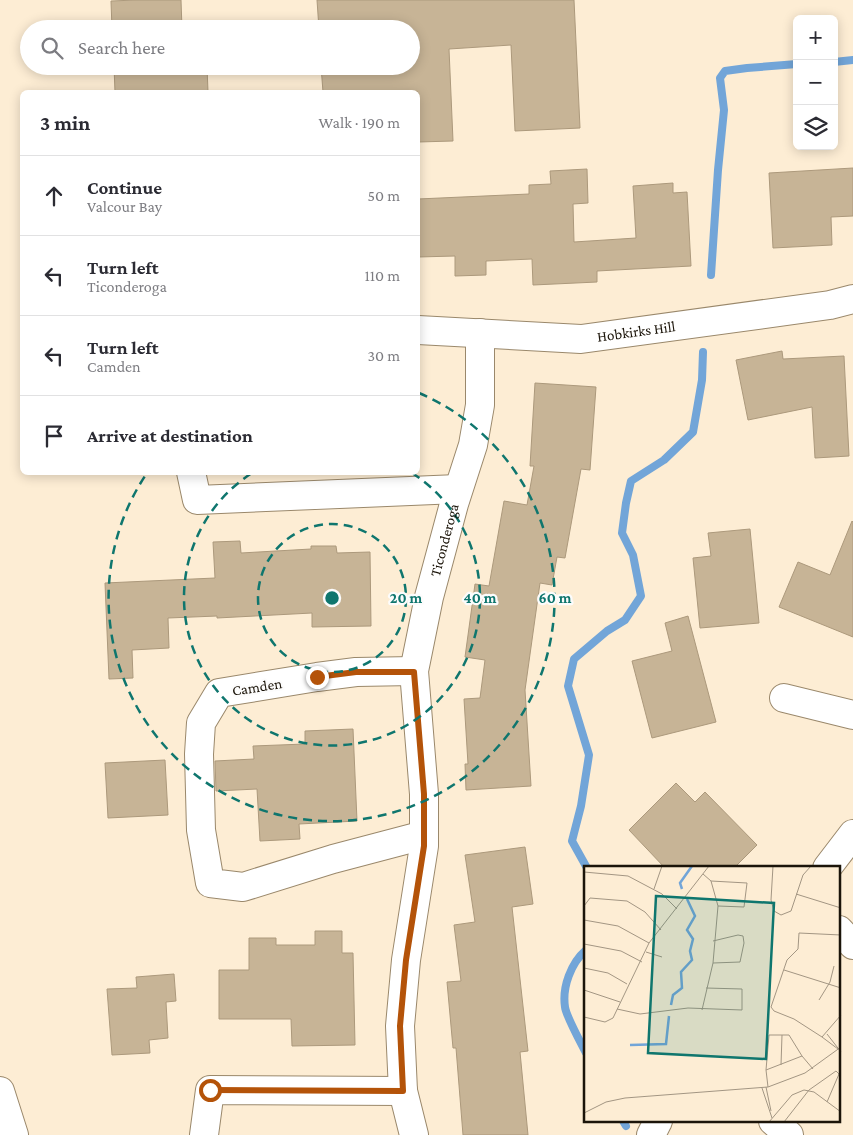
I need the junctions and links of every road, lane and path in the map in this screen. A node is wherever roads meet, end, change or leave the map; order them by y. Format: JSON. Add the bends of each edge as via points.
{"nodes":[{"id":1,"x":853,"y":299,"type":"edge"},
{"id":2,"x":420,"y":330,"type":"edge"},
{"id":3,"x":480,"y":333,"type":"junction"},
{"id":4,"x":193,"y":475,"type":"edge"},
{"id":5,"x":458,"y":489,"type":"junction"},
{"id":6,"x":414,"y":672,"type":"junction"},
{"id":7,"x":784,"y":698,"type":"dead end"},
{"id":8,"x":853,"y":715,"type":"edge"},
{"id":9,"x":853,"y":834,"type":"edge"},
{"id":10,"x":424,"y":835,"type":"junction"},
{"id":11,"x":829,"y":866,"type":"edge"},
{"id":12,"x":840,"y":931,"type":"edge"},
{"id":13,"x":853,"y":944,"type":"edge"},
{"id":14,"x":0,"y":1091,"type":"edge"},
{"id":15,"x":403,"y":1091,"type":"junction"},
{"id":16,"x":658,"y":1122,"type":"edge"},
{"id":17,"x":775,"y":1122,"type":"edge"},
{"id":18,"x":14,"y":1135,"type":"edge"},
{"id":19,"x":204,"y":1135,"type":"edge"},
{"id":20,"x":414,"y":1135,"type":"edge"},
{"id":21,"x":651,"y":1135,"type":"edge"},
{"id":22,"x":789,"y":1135,"type":"edge"}],
"edges":[{"from":1,"to":3,"type":"street","name":"Hobkirks Hill","via":[[581,339]]},
{"from":2,"to":3,"type":"street","name":"Hobkirks Hill"},
{"from":3,"to":5,"type":"street","name":"Ticonderoga","via":[[480,405],[473,445]]},
{"from":4,"to":5,"type":"street","via":[[197,500]]},
{"from":5,"to":6,"type":"street","name":"Ticonderoga","via":[[429,597]]},
{"from":6,"to":10,"type":"street","name":"Ticonderoga","via":[[424,794]]},
{"from":6,"to":10,"type":"street","name":"Camden","via":[[356,672],[219,693],[201,723],[202,830],[210,883],[243,887]]},
{"from":7,"to":8,"type":"street"},
{"from":9,"to":11,"type":"street"},
{"from":10,"to":15,"type":"street","name":"Ticonderoga","via":[[400,1026]]},
{"from":12,"to":13,"type":"street"},
{"from":14,"to":18,"type":"street"},
{"from":15,"to":19,"type":"street","via":[[210,1090]]},
{"from":15,"to":20,"type":"street","name":"Ticonderoga"},
{"from":16,"to":21,"type":"street"},
{"from":17,"to":22,"type":"street"}]}
